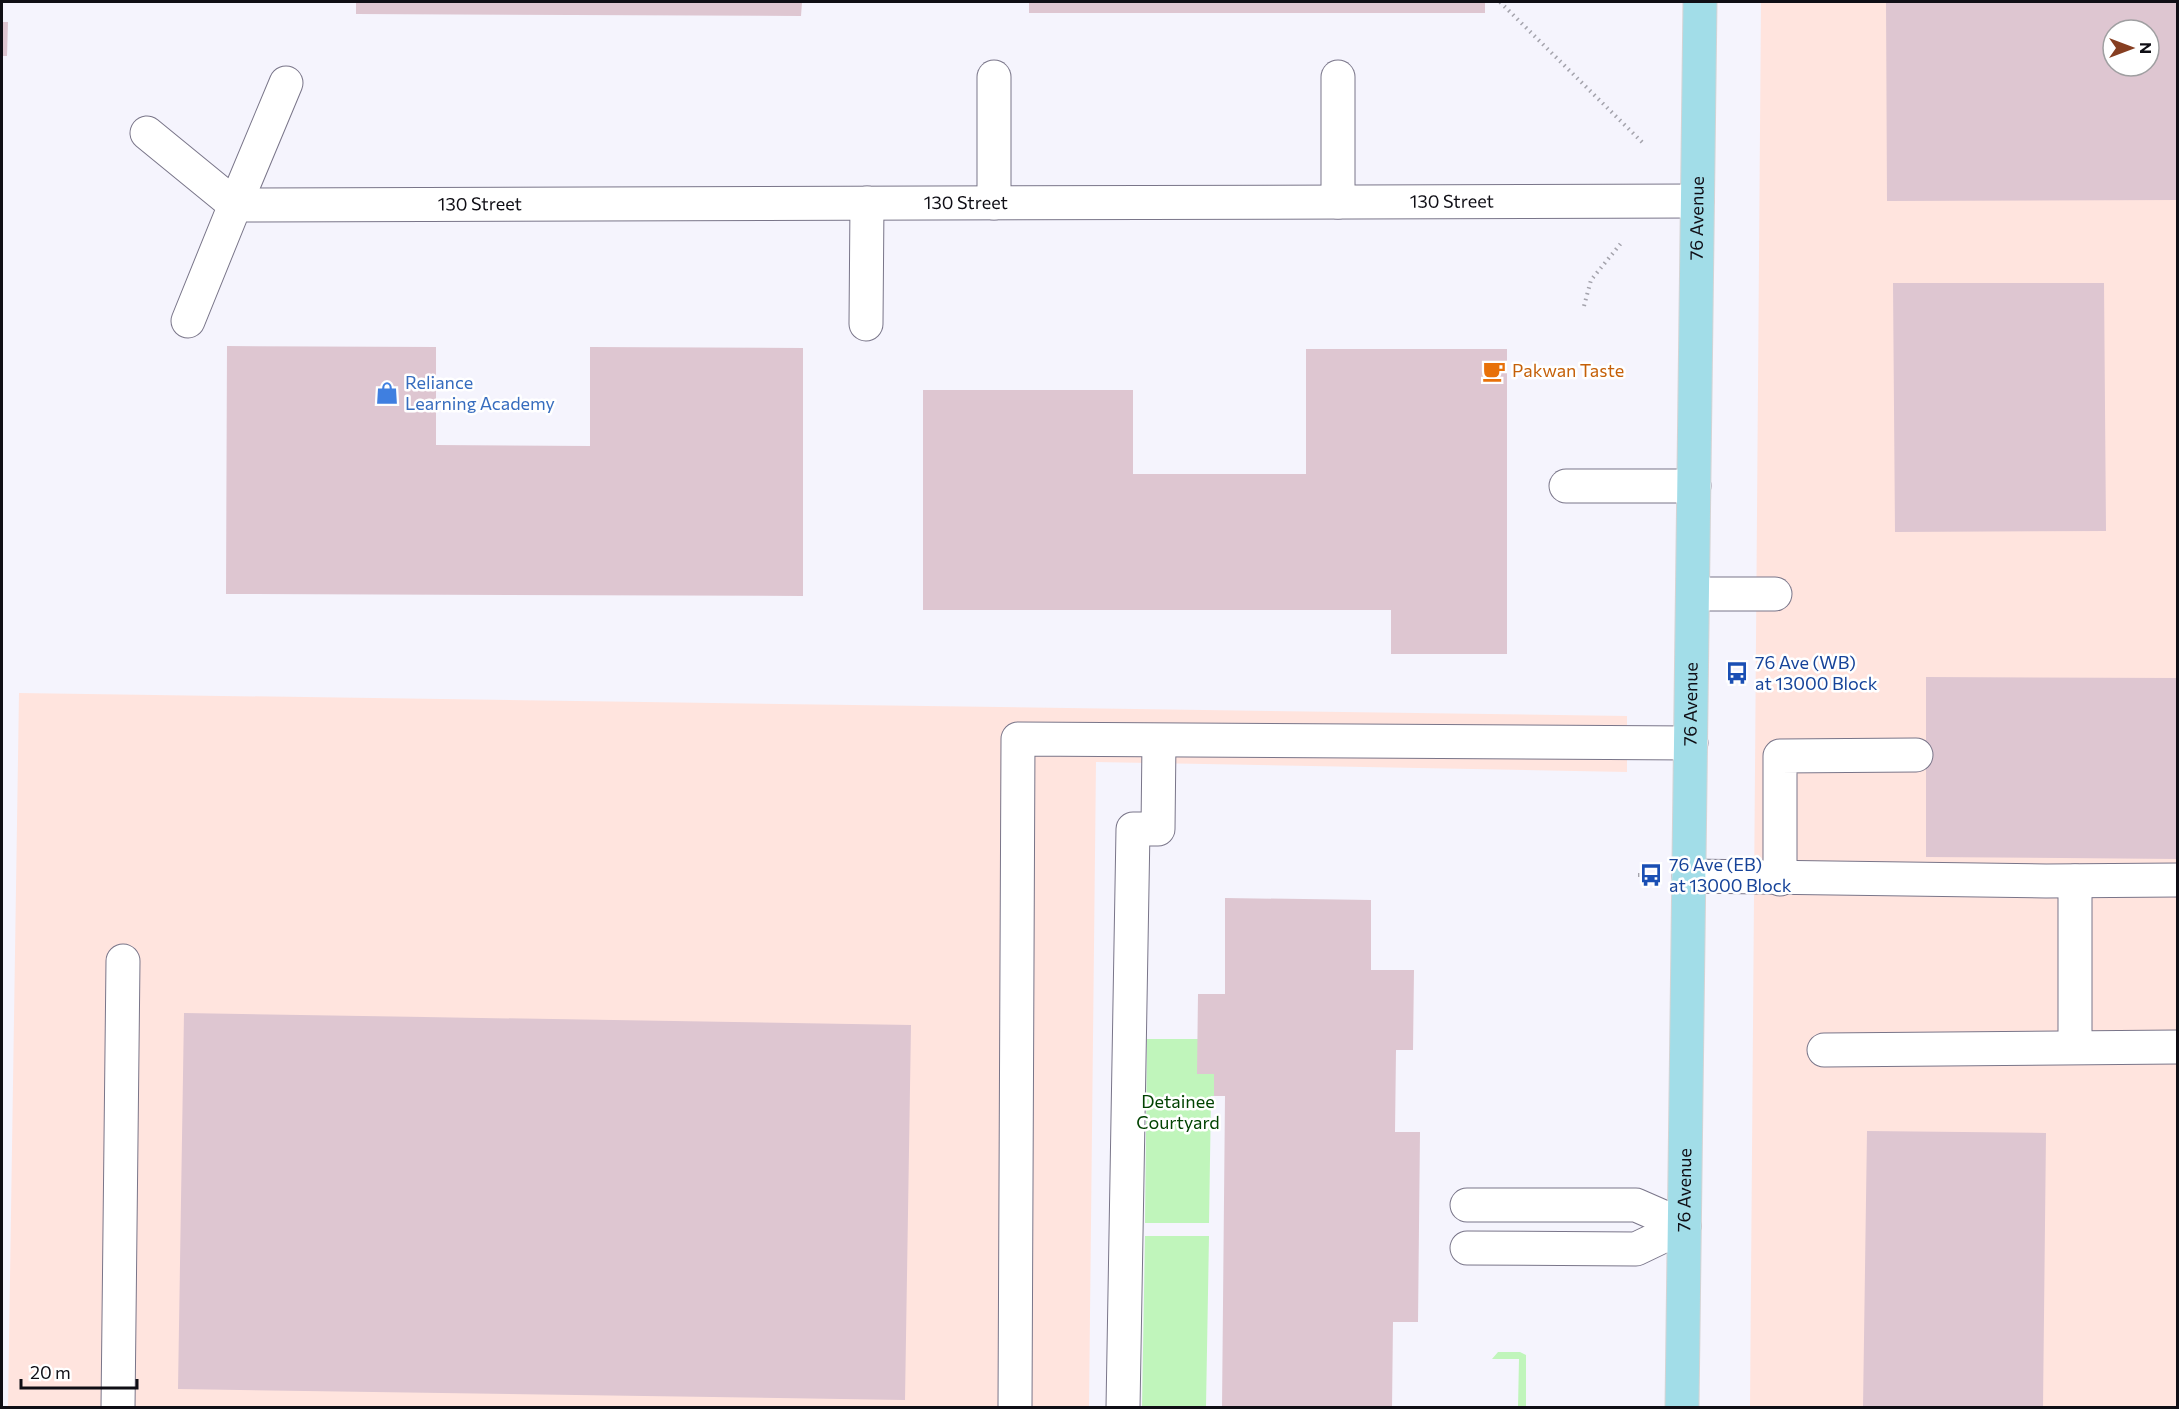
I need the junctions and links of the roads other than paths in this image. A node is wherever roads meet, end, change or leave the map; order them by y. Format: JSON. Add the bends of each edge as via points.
{"nodes":[{"id":1,"x":1700,"y":2,"type":"edge"},
{"id":2,"x":994,"y":77,"type":"dead end"},
{"id":3,"x":1338,"y":77,"type":"dead end"},
{"id":4,"x":286,"y":83,"type":"dead end"},
{"id":5,"x":147,"y":134,"type":"dead end"},
{"id":6,"x":1697,"y":201,"type":"junction"},
{"id":7,"x":1338,"y":202,"type":"junction"},
{"id":8,"x":867,"y":203,"type":"junction"},
{"id":9,"x":994,"y":203,"type":"junction"},
{"id":10,"x":235,"y":205,"type":"junction"},
{"id":11,"x":189,"y":321,"type":"dead end"},
{"id":12,"x":866,"y":324,"type":"dead end"},
{"id":13,"x":1566,"y":486,"type":"dead end"},
{"id":14,"x":1694,"y":486,"type":"junction"},
{"id":15,"x":1693,"y":594,"type":"junction"},
{"id":16,"x":1775,"y":594,"type":"dead end"},
{"id":17,"x":1159,"y":741,"type":"junction"},
{"id":18,"x":1691,"y":743,"type":"junction"},
{"id":19,"x":1917,"y":754,"type":"dead end"},
{"id":20,"x":1689,"y":876,"type":"junction"},
{"id":21,"x":1780,"y":879,"type":"junction"},
{"id":22,"x":2178,"y":880,"type":"edge"},
{"id":23,"x":2075,"y":881,"type":"junction"},
{"id":24,"x":123,"y":961,"type":"dead end"},
{"id":25,"x":2075,"y":1047,"type":"junction"},
{"id":26,"x":2178,"y":1047,"type":"edge"},
{"id":27,"x":1824,"y":1050,"type":"dead end"},
{"id":28,"x":1467,"y":1205,"type":"dead end"},
{"id":29,"x":1684,"y":1226,"type":"junction"},
{"id":30,"x":1467,"y":1248,"type":"dead end"},
{"id":31,"x":118,"y":1407,"type":"edge"},
{"id":32,"x":1015,"y":1407,"type":"edge"},
{"id":33,"x":1123,"y":1407,"type":"edge"},
{"id":34,"x":1682,"y":1407,"type":"edge"}],
"edges":[{"from":1,"to":6,"type":"main road","name":"76 Avenue"},
{"from":2,"to":9,"type":"street"},
{"from":3,"to":7,"type":"street"},
{"from":4,"to":10,"type":"street"},
{"from":5,"to":10,"type":"street"},
{"from":6,"to":7,"type":"street","name":"130 Street"},
{"from":6,"to":14,"type":"main road","name":"76 Avenue"},
{"from":7,"to":9,"type":"street","name":"130 Street"},
{"from":8,"to":9,"type":"street","name":"130 Street"},
{"from":8,"to":10,"type":"street","name":"130 Street"},
{"from":8,"to":12,"type":"street"},
{"from":10,"to":11,"type":"street"},
{"from":13,"to":14,"type":"street"},
{"from":14,"to":15,"type":"main road","name":"76 Avenue"},
{"from":15,"to":16,"type":"street"},
{"from":15,"to":18,"type":"main road","name":"76 Avenue"},
{"from":17,"to":18,"type":"street"},
{"from":17,"to":32,"type":"street","via":[[1018,739]]},
{"from":17,"to":33,"type":"street","via":[[1158,830],[1133,830]]},
{"from":18,"to":20,"type":"main road","name":"76 Avenue"},
{"from":19,"to":21,"type":"street","via":[[1780,756]]},
{"from":20,"to":21,"type":"street"},
{"from":20,"to":29,"type":"main road","name":"76 Avenue"},
{"from":21,"to":23,"type":"street"},
{"from":22,"to":23,"type":"street"},
{"from":23,"to":25,"type":"street"},
{"from":24,"to":31,"type":"street"},
{"from":25,"to":26,"type":"street"},
{"from":25,"to":27,"type":"street"},
{"from":28,"to":29,"type":"street","via":[[1636,1205]]},
{"from":29,"to":30,"type":"street","via":[[1636,1249]]},
{"from":29,"to":34,"type":"main road","name":"76 Avenue"}]}
